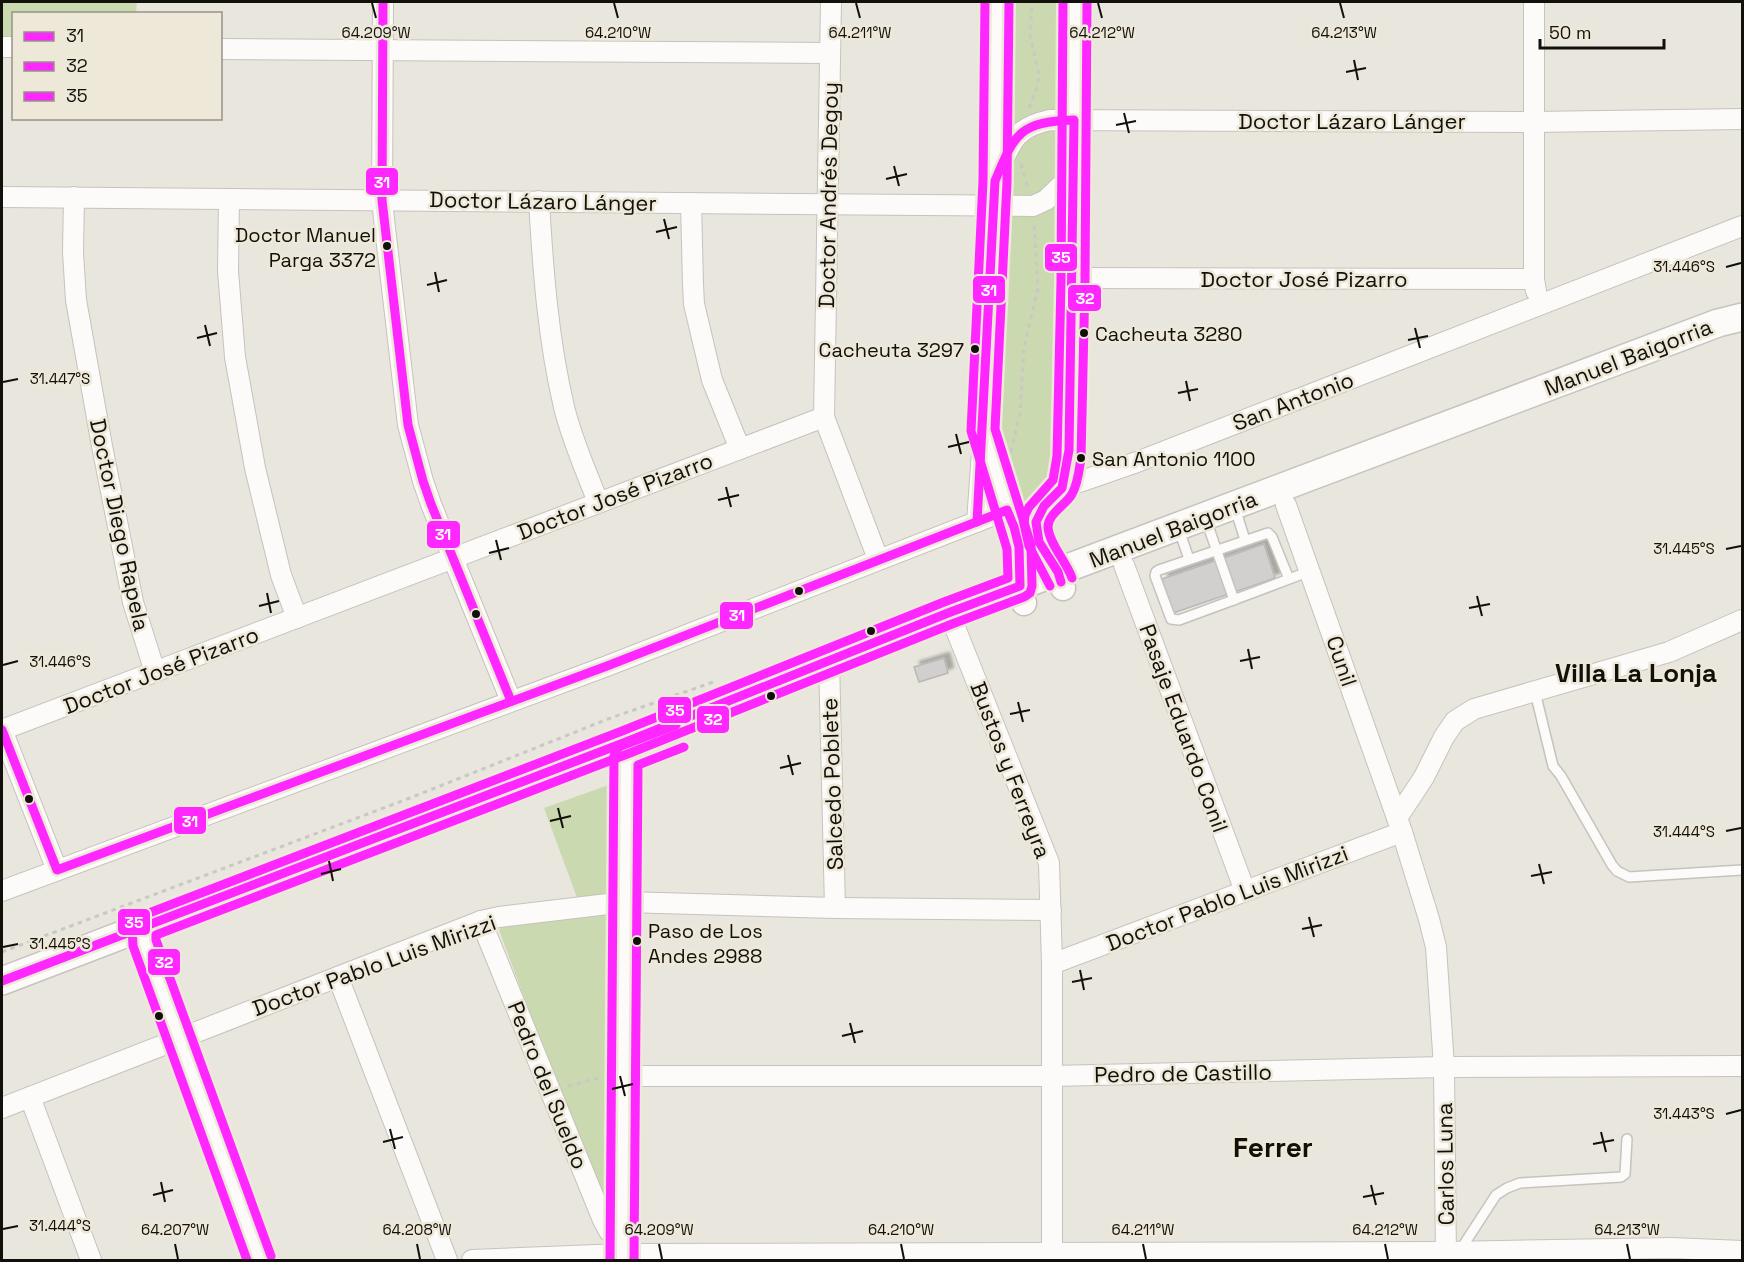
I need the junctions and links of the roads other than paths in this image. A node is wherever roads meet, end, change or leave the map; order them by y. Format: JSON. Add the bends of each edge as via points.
{"nodes":[{"id":1,"x":383,"y":2,"type":"edge"},
{"id":2,"x":831,"y":2,"type":"edge"},
{"id":3,"x":997,"y":2,"type":"edge"},
{"id":4,"x":1075,"y":2,"type":"edge"},
{"id":5,"x":1534,"y":2,"type":"edge"},
{"id":6,"x":222,"y":49,"type":"edge"},
{"id":7,"x":382,"y":50,"type":"junction"},
{"id":8,"x":830,"y":54,"type":"junction"},
{"id":9,"x":1743,"y":119,"type":"edge"},
{"id":10,"x":1074,"y":120,"type":"junction"},
{"id":11,"x":1534,"y":122,"type":"junction"},
{"id":12,"x":1073,"y":174,"type":"junction"},
{"id":13,"x":995,"y":181,"type":"junction"},
{"id":14,"x":2,"y":197,"type":"edge"},
{"id":15,"x":74,"y":197,"type":"junction"},
{"id":16,"x":229,"y":199,"type":"junction"},
{"id":17,"x":382,"y":200,"type":"junction"},
{"id":18,"x":539,"y":201,"type":"junction"},
{"id":19,"x":691,"y":203,"type":"junction"},
{"id":20,"x":827,"y":204,"type":"junction"},
{"id":21,"x":994,"y":205,"type":"junction"},
{"id":22,"x":1743,"y":226,"type":"edge"},
{"id":23,"x":1073,"y":278,"type":"junction"},
{"id":24,"x":1534,"y":279,"type":"junction"},
{"id":25,"x":1537,"y":306,"type":"junction"},
{"id":26,"x":1743,"y":317,"type":"edge"},
{"id":27,"x":1743,"y":334,"type":"edge"},
{"id":28,"x":824,"y":417,"type":"junction"},
{"id":29,"x":983,"y":431,"type":"junction"},
{"id":30,"x":740,"y":449,"type":"junction"},
{"id":31,"x":1062,"y":488,"type":"junction"},
{"id":32,"x":598,"y":502,"type":"junction"},
{"id":33,"x":1286,"y":505,"type":"junction"},
{"id":34,"x":1007,"y":510,"type":"junction"},
{"id":35,"x":977,"y":522,"type":"junction"},
{"id":36,"x":1240,"y":522,"type":"junction"},
{"id":37,"x":1210,"y":533,"type":"junction"},
{"id":38,"x":1184,"y":543,"type":"junction"},
{"id":39,"x":453,"y":558,"type":"junction"},
{"id":40,"x":878,"y":559,"type":"junction"},
{"id":41,"x":1124,"y":565,"type":"junction"},
{"id":42,"x":1310,"y":571,"type":"junction"},
{"id":43,"x":1289,"y":579,"type":"junction"},
{"id":44,"x":1061,"y":580,"type":"junction"},
{"id":45,"x":1022,"y":595,"type":"junction"},
{"id":46,"x":1234,"y":600,"type":"junction"},
{"id":47,"x":297,"y":618,"type":"junction"},
{"id":48,"x":1743,"y":620,"type":"edge"},
{"id":49,"x":952,"y":621,"type":"junction"},
{"id":50,"x":829,"y":669,"type":"junction"},
{"id":51,"x":155,"y":672,"type":"junction"},
{"id":52,"x":1535,"y":692,"type":"junction"},
{"id":53,"x":511,"y":701,"type":"junction"},
{"id":54,"x":2,"y":730,"type":"edge"},
{"id":55,"x":626,"y":749,"type":"junction"},
{"id":56,"x":1399,"y":825,"type":"junction"},
{"id":57,"x":57,"y":870,"type":"junction"},
{"id":58,"x":1743,"y":870,"type":"edge"},
{"id":59,"x":2,"y":891,"type":"edge"},
{"id":60,"x":1245,"y":891,"type":"junction"},
{"id":61,"x":625,"y":902,"type":"junction"},
{"id":62,"x":836,"y":908,"type":"junction"},
{"id":63,"x":1051,"y":910,"type":"junction"},
{"id":64,"x":481,"y":921,"type":"junction"},
{"id":65,"x":144,"y":934,"type":"junction"},
{"id":66,"x":1052,"y":964,"type":"junction"},
{"id":67,"x":338,"y":977,"type":"junction"},
{"id":68,"x":2,"y":981,"type":"edge"},
{"id":69,"x":2,"y":997,"type":"edge"},
{"id":70,"x":179,"y":1038,"type":"junction"},
{"id":71,"x":1743,"y":1066,"type":"edge"},
{"id":72,"x":1444,"y":1067,"type":"junction"},
{"id":73,"x":612,"y":1076,"type":"junction"},
{"id":74,"x":1052,"y":1076,"type":"junction"},
{"id":75,"x":30,"y":1097,"type":"junction"},
{"id":76,"x":2,"y":1108,"type":"edge"},
{"id":77,"x":1627,"y":1139,"type":"dead end"},
{"id":78,"x":1743,"y":1251,"type":"edge"},
{"id":79,"x":622,"y":1253,"type":"edge"},
{"id":80,"x":1450,"y":1255,"type":"edge"},
{"id":81,"x":1716,"y":1255,"type":"edge"},
{"id":82,"x":1052,"y":1257,"type":"edge"},
{"id":83,"x":91,"y":1260,"type":"edge"},
{"id":84,"x":261,"y":1260,"type":"edge"},
{"id":85,"x":447,"y":1260,"type":"edge"},
{"id":86,"x":472,"y":1260,"type":"edge"}],
"edges":[{"from":1,"to":7,"type":"street"},
{"from":2,"to":8,"type":"street","name":"Doctor Andrés Degoy"},
{"from":3,"to":13,"type":"street"},
{"from":4,"to":10,"type":"street"},
{"from":5,"to":11,"type":"street"},
{"from":6,"to":7,"type":"street"},
{"from":7,"to":8,"type":"street"},
{"from":7,"to":17,"type":"street"},
{"from":8,"to":20,"type":"street","name":"Doctor Andrés Degoy"},
{"from":9,"to":11,"type":"street","name":"Doctor Lázaro Lánger"},
{"from":10,"to":11,"type":"street","name":"Doctor Lázaro Lánger"},
{"from":10,"to":12,"type":"street"},
{"from":10,"to":13,"type":"street","name":"Doctor Lázaro Lánger","via":[[1050,120],[1020,132],[1008,148]]},
{"from":11,"to":24,"type":"street"},
{"from":12,"to":21,"type":"street","name":"Doctor Lázaro Lánger","via":[[1046,200],[1033,206]]},
{"from":12,"to":23,"type":"street"},
{"from":13,"to":21,"type":"street"},
{"from":14,"to":15,"type":"street","name":"Doctor Lázaro Lánger"},
{"from":15,"to":16,"type":"street","name":"Doctor Lázaro Lánger"},
{"from":15,"to":51,"type":"street","name":"Doctor Diego Rapela","via":[[76,300],[133,602]]},
{"from":16,"to":17,"type":"street","name":"Doctor Lázaro Lánger"},
{"from":16,"to":47,"type":"street","via":[[228,280],[235,357],[255,468],[278,564]]},
{"from":17,"to":18,"type":"street","name":"Doctor Lázaro Lánger"},
{"from":17,"to":39,"type":"street","via":[[408,425],[423,481]]},
{"from":18,"to":19,"type":"street","name":"Doctor Lázaro Lánger"},
{"from":18,"to":32,"type":"street","via":[[549,327],[564,406]]},
{"from":19,"to":20,"type":"street","name":"Doctor Lázaro Lánger"},
{"from":19,"to":30,"type":"street","via":[[694,303],[712,380]]},
{"from":20,"to":21,"type":"street","name":"Doctor Lázaro Lánger"},
{"from":20,"to":28,"type":"street","name":"Doctor Andrés Degoy"},
{"from":21,"to":29,"type":"street"},
{"from":22,"to":25,"type":"street","name":"San Antonio"},
{"from":23,"to":24,"type":"street","name":"Doctor José Pizarro"},
{"from":23,"to":31,"type":"street","via":[[1069,450]]},
{"from":24,"to":25,"type":"street"},
{"from":25,"to":31,"type":"street","name":"San Antonio"},
{"from":26,"to":36,"type":"main road","name":"Manuel Baigorria","via":[[1707,327]]},
{"from":27,"to":33,"type":"main road","name":"Manuel Baigorria","via":[[1720,339]]},
{"from":28,"to":30,"type":"street","name":"Doctor José Pizarro"},
{"from":28,"to":40,"type":"street","name":"Doctor Andrés Degoy"},
{"from":29,"to":34,"type":"street"},
{"from":29,"to":35,"type":"street"},
{"from":30,"to":32,"type":"street","name":"Doctor José Pizarro"},
{"from":31,"to":34,"type":"street","name":"San Antonio"},
{"from":31,"to":44,"type":"street","via":[[1044,506],[1036,522],[1039,542]]},
{"from":32,"to":39,"type":"street","name":"Doctor José Pizarro"},
{"from":33,"to":36,"type":"main road","name":"Manuel Baigorria"},
{"from":33,"to":42,"type":"street","name":"Cunil"},
{"from":34,"to":35,"type":"street","name":"San Antonio"},
{"from":34,"to":45,"type":"street","via":[[1019,547]]},
{"from":35,"to":40,"type":"street","name":"San Antonio"},
{"from":36,"to":37,"type":"main road","name":"Manuel Baigorria"},
{"from":36,"to":37,"type":"lane"},
{"from":36,"to":43,"type":"lane","via":[[1272,537]]},
{"from":37,"to":38,"type":"main road","name":"Manuel Baigorria"},
{"from":37,"to":46,"type":"lane"},
{"from":38,"to":41,"type":"main road","name":"Manuel Baigorria"},
{"from":38,"to":44,"type":"main road","name":"Manuel Baigorria"},
{"from":38,"to":46,"type":"lane","via":[[1155,576],[1171,619],[1179,620]]},
{"from":39,"to":47,"type":"street","name":"Doctor José Pizarro"},
{"from":39,"to":53,"type":"street"},
{"from":40,"to":53,"type":"street","name":"San Antonio"},
{"from":41,"to":44,"type":"main road","name":"Manuel Baigorria"},
{"from":41,"to":60,"type":"street","name":"Pasaje Eduardo Conil"},
{"from":42,"to":43,"type":"lane"},
{"from":42,"to":56,"type":"street","name":"Cunil"},
{"from":43,"to":46,"type":"lane"},
{"from":44,"to":45,"type":"main road","name":"Manuel Baigorria"},
{"from":45,"to":49,"type":"main road","name":"Manuel Baigorria"},
{"from":47,"to":51,"type":"street","name":"Doctor José Pizarro"},
{"from":48,"to":52,"type":"street","via":[[1669,652]]},
{"from":49,"to":50,"type":"main road","name":"Manuel Baigorria"},
{"from":49,"to":63,"type":"street","name":"Bustos y Ferreyra","via":[[1044,848],[1050,874]]},
{"from":50,"to":55,"type":"main road","name":"Manuel Baigorria"},
{"from":50,"to":62,"type":"street","name":"Salcedo Poblete"},
{"from":51,"to":54,"type":"street","name":"Doctor José Pizarro"},
{"from":52,"to":56,"type":"street","via":[[1474,709],[1455,721]]},
{"from":52,"to":58,"type":"lane","via":[[1553,766],[1617,871],[1629,877]]},
{"from":53,"to":57,"type":"street","name":"San Antonio"},
{"from":54,"to":57,"type":"street"},
{"from":55,"to":61,"type":"main road"},
{"from":55,"to":65,"type":"main road","name":"Manuel Baigorria"},
{"from":56,"to":60,"type":"street","name":"Doctor Pablo Luis Mirizzi"},
{"from":56,"to":72,"type":"street","name":"Cunil","via":[[1436,947]]},
{"from":57,"to":59,"type":"street","name":"San Antonio"},
{"from":60,"to":66,"type":"street","name":"Doctor Pablo Luis Mirizzi"},
{"from":61,"to":62,"type":"street","name":"Doctor Pablo Luis Mirizzi"},
{"from":61,"to":64,"type":"street","name":"Doctor Pablo Luis Mirizzi"},
{"from":61,"to":73,"type":"main road"},
{"from":62,"to":63,"type":"street","name":"Doctor Pablo Luis Mirizzi"},
{"from":63,"to":66,"type":"street","name":"Bustos y Ferreyra"},
{"from":64,"to":67,"type":"street","name":"Doctor Pablo Luis Mirizzi"},
{"from":64,"to":79,"type":"street","name":"Pedro del Sueldo","via":[[603,1220]]},
{"from":65,"to":68,"type":"main road","name":"Manuel Baigorria"},
{"from":65,"to":69,"type":"main road","name":"Manuel Baigorria"},
{"from":65,"to":70,"type":"street"},
{"from":66,"to":74,"type":"street","name":"Bustos y Ferreyra"},
{"from":67,"to":70,"type":"street","name":"Doctor Pablo Luis Mirizzi"},
{"from":67,"to":85,"type":"street"},
{"from":70,"to":75,"type":"street","name":"Doctor Pablo Luis Mirizzi"},
{"from":70,"to":84,"type":"street"},
{"from":71,"to":72,"type":"street","name":"Pedro de Castillo"},
{"from":72,"to":74,"type":"street","name":"Pedro de Castillo"},
{"from":72,"to":80,"type":"street","name":"Carlos Luna"},
{"from":73,"to":74,"type":"street","name":"Pedro de Castillo"},
{"from":73,"to":79,"type":"main road"},
{"from":74,"to":82,"type":"street","name":"Bustos y Ferreyra"},
{"from":75,"to":76,"type":"street","name":"Doctor Pablo Luis Mirizzi"},
{"from":75,"to":83,"type":"street"},
{"from":77,"to":80,"type":"lane","via":[[1622,1177],[1520,1183],[1507,1188],[1496,1196]]},
{"from":78,"to":81,"type":"street"},
{"from":79,"to":82,"type":"street"},
{"from":79,"to":86,"type":"street"},
{"from":80,"to":81,"type":"street","via":[[1671,1248]]},
{"from":80,"to":82,"type":"street"}]}
